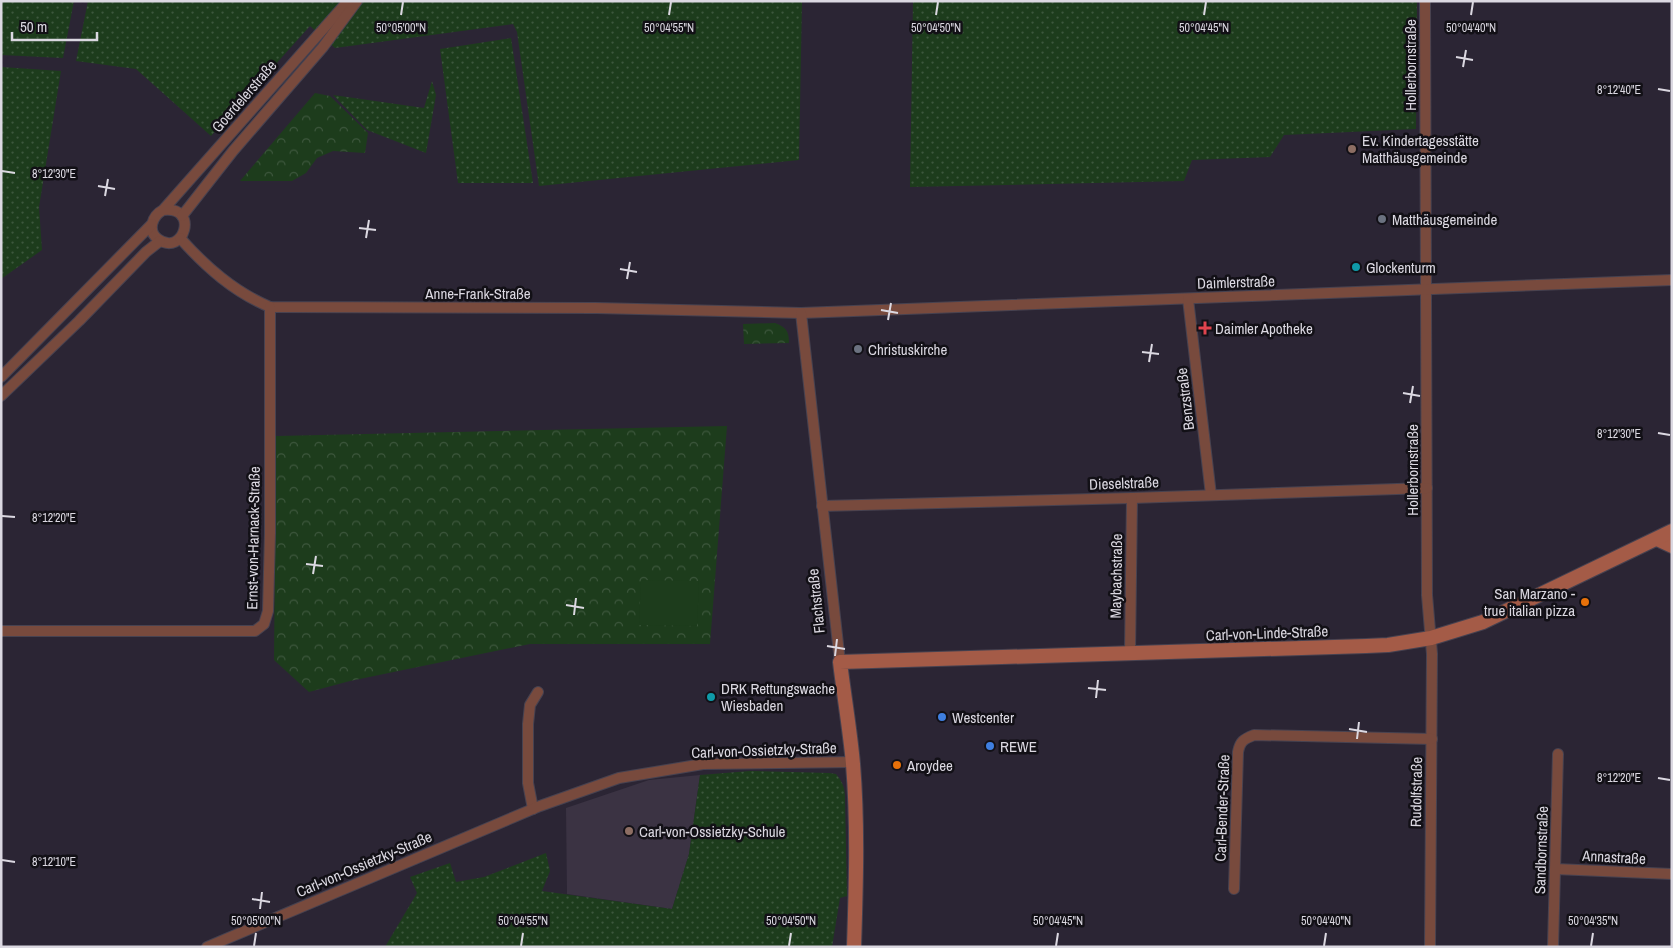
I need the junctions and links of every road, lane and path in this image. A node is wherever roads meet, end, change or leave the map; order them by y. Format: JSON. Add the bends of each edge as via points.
{"nodes":[{"id":1,"x":348,"y":1,"type":"edge"},
{"id":2,"x":357,"y":1,"type":"edge"},
{"id":3,"x":1425,"y":1,"type":"edge"},
{"id":4,"x":163,"y":210,"type":"junction"},
{"id":5,"x":182,"y":216,"type":"junction"},
{"id":6,"x":152,"y":224,"type":"junction"},
{"id":7,"x":180,"y":238,"type":"junction"},
{"id":8,"x":160,"y":241,"type":"junction"},
{"id":9,"x":1672,"y":280,"type":"edge"},
{"id":10,"x":1426,"y":290,"type":"junction"},
{"id":11,"x":1188,"y":299,"type":"junction"},
{"id":12,"x":270,"y":307,"type":"junction"},
{"id":13,"x":801,"y":313,"type":"junction"},
{"id":14,"x":1,"y":377,"type":"edge"},
{"id":15,"x":1,"y":396,"type":"edge"},
{"id":16,"x":1427,"y":488,"type":"junction"},
{"id":17,"x":1211,"y":495,"type":"junction"},
{"id":18,"x":1132,"y":498,"type":"junction"},
{"id":19,"x":822,"y":506,"type":"junction"},
{"id":20,"x":1672,"y":531,"type":"edge"},
{"id":21,"x":1657,"y":539,"type":"junction"},
{"id":22,"x":1672,"y":546,"type":"edge"},
{"id":23,"x":1,"y":631,"type":"edge"},
{"id":24,"x":1431,"y":638,"type":"junction"},
{"id":25,"x":1130,"y":653,"type":"junction"},
{"id":26,"x":840,"y":662,"type":"junction"},
{"id":27,"x":538,"y":692,"type":"dead end"},
{"id":28,"x":1432,"y":739,"type":"junction"},
{"id":29,"x":1558,"y":754,"type":"dead end"},
{"id":30,"x":853,"y":762,"type":"junction"},
{"id":31,"x":534,"y":809,"type":"junction"},
{"id":32,"x":1555,"y":869,"type":"junction"},
{"id":33,"x":1672,"y":874,"type":"edge"},
{"id":34,"x":1234,"y":889,"type":"dead end"},
{"id":35,"x":207,"y":947,"type":"edge"},
{"id":36,"x":854,"y":947,"type":"edge"},
{"id":37,"x":1430,"y":947,"type":"edge"},
{"id":38,"x":1553,"y":947,"type":"edge"}],
"edges":[{"from":1,"to":4,"type":"street","name":"Goerdelerstraße"},
{"from":2,"to":5,"type":"street","name":"Goerdelerstraße","via":[[323,47],[233,150]]},
{"from":3,"to":10,"type":"street","name":"Hollerbornstraße"},
{"from":4,"to":5,"type":"street","via":[[174,210]]},
{"from":4,"to":6,"type":"street","name":"Goerdelerstraße"},
{"from":5,"to":7,"type":"street","via":[[185,230]]},
{"from":6,"to":8,"type":"street"},
{"from":6,"to":14,"type":"street","name":"Goerdelerstraße"},
{"from":7,"to":8,"type":"street","via":[[170,243]]},
{"from":7,"to":12,"type":"street","name":"Anne-Frank-Straße","via":[[220,277]]},
{"from":8,"to":15,"type":"street"},
{"from":9,"to":10,"type":"street","name":"Daimlerstraße"},
{"from":10,"to":11,"type":"street","name":"Daimlerstraße"},
{"from":10,"to":16,"type":"street","name":"Hollerbornstraße"},
{"from":11,"to":13,"type":"street","name":"Daimlerstraße"},
{"from":11,"to":17,"type":"street","name":"Benzstraße"},
{"from":12,"to":13,"type":"street","name":"Anne-Frank-Straße","via":[[596,308]]},
{"from":12,"to":23,"type":"street","name":"Ernst-von-Harnack-Straße","via":[[270,533],[268,611],[264,624],[255,631]]},
{"from":13,"to":19,"type":"street","name":"Flachstraße"},
{"from":16,"to":17,"type":"street","name":"Dieselstraße"},
{"from":16,"to":24,"type":"street","name":"Hollerbornstraße","via":[[1427,595]]},
{"from":17,"to":18,"type":"street","name":"Dieselstraße"},
{"from":18,"to":19,"type":"street","name":"Dieselstraße"},
{"from":18,"to":25,"type":"street","name":"Maybachstraße"},
{"from":19,"to":26,"type":"street","name":"Flachstraße"},
{"from":20,"to":21,"type":"street","name":"Carl-von-Linde-Straße"},
{"from":21,"to":22,"type":"street"},
{"from":21,"to":24,"type":"street","name":"Carl-von-Linde-Straße","via":[[1484,622]]},
{"from":24,"to":25,"type":"street","name":"Carl-von-Linde-Straße","via":[[1366,646]]},
{"from":24,"to":28,"type":"street","name":"Rudolfstraße"},
{"from":25,"to":26,"type":"street","name":"Carl-von-Linde-Straße"},
{"from":26,"to":30,"type":"street","name":"Flachstraße"},
{"from":27,"to":31,"type":"street","via":[[530,705],[528,724],[528,783]]},
{"from":28,"to":34,"type":"street","name":"Carl-Bender-Straße","via":[[1254,735],[1244,739],[1238,752]]},
{"from":28,"to":37,"type":"street","name":"Rudolfstraße"},
{"from":29,"to":32,"type":"street","name":"Sandbornstraße"},
{"from":30,"to":31,"type":"street","name":"Carl-von-Ossietzky-Straße","via":[[703,764],[619,778]]},
{"from":30,"to":36,"type":"street","name":"Flachstraße","via":[[856,825]]},
{"from":31,"to":35,"type":"street","name":"Carl-von-Ossietzky-Straße"},
{"from":32,"to":33,"type":"street","name":"Annastraße"},
{"from":32,"to":38,"type":"street","name":"Sandbornstraße"}]}
